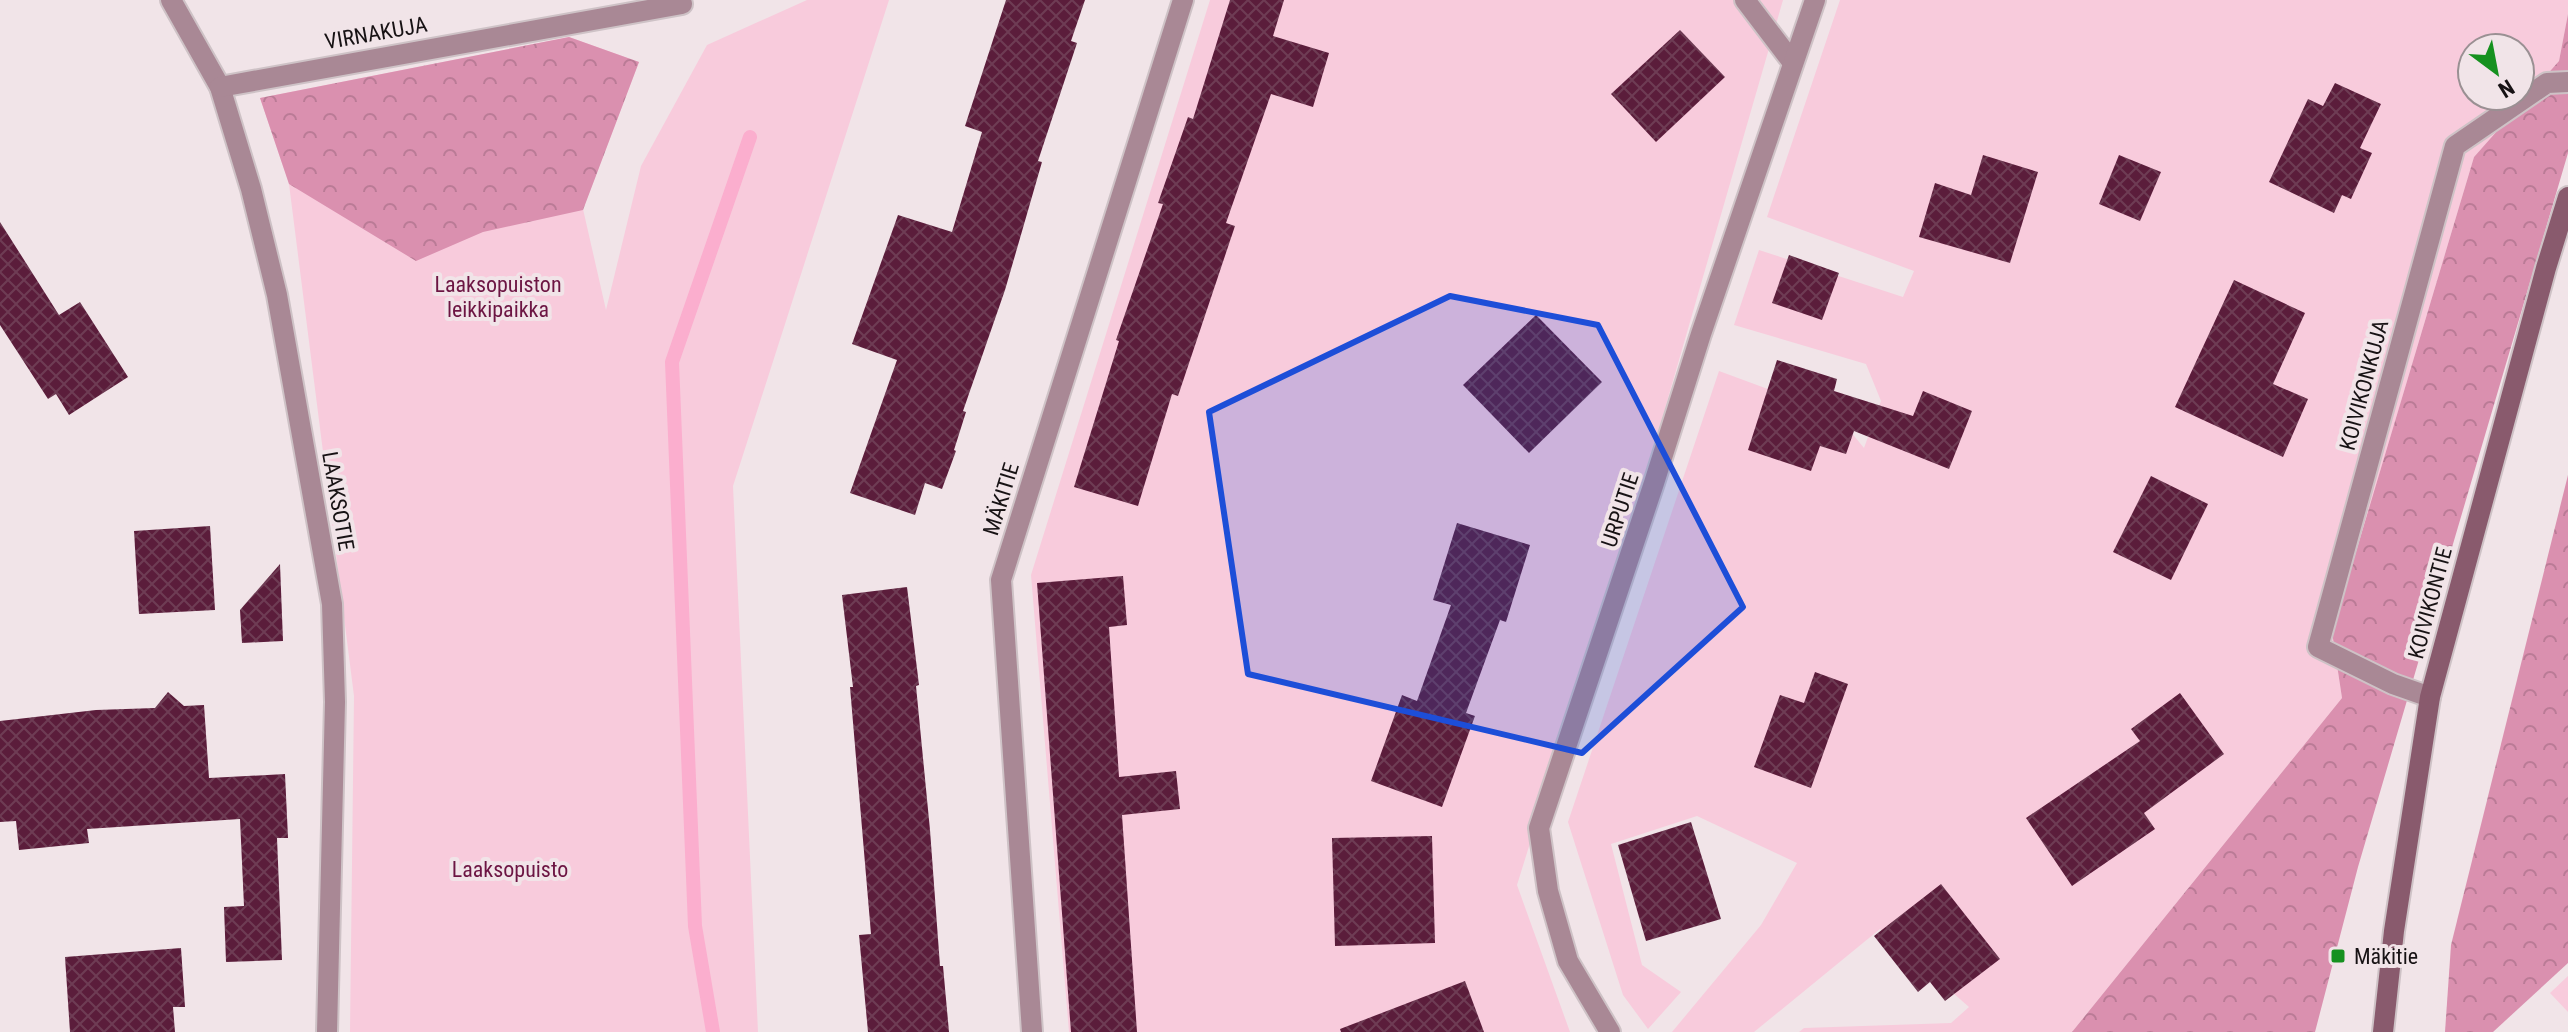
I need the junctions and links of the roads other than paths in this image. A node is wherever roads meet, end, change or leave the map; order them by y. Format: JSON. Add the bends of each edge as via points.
{"nodes":[{"id":1,"x":171,"y":0,"type":"edge"},
{"id":2,"x":1183,"y":0,"type":"edge"},
{"id":3,"x":1745,"y":0,"type":"edge"},
{"id":4,"x":1815,"y":0,"type":"edge"},
{"id":5,"x":682,"y":4,"type":"dead end"},
{"id":6,"x":1793,"y":63,"type":"junction"},
{"id":7,"x":2568,"y":82,"type":"edge"},
{"id":8,"x":220,"y":87,"type":"junction"},
{"id":9,"x":2568,"y":197,"type":"edge"},
{"id":10,"x":2430,"y":697,"type":"junction"},
{"id":11,"x":327,"y":1032,"type":"edge"},
{"id":12,"x":1032,"y":1032,"type":"edge"},
{"id":13,"x":1610,"y":1032,"type":"edge"},
{"id":14,"x":2383,"y":1032,"type":"edge"}],
"edges":[{"from":1,"to":8,"type":"street","name":"LAAKSOTIE"},
{"from":2,"to":12,"type":"street","name":"MÄKITIE","via":[[1001,580]]},
{"from":3,"to":6,"type":"street"},
{"from":4,"to":6,"type":"street","name":"URPUTIE"},
{"from":5,"to":8,"type":"street","name":"VIRNAKUJA"},
{"from":6,"to":13,"type":"street","name":"URPUTIE","via":[[1539,828],[1548,891],[1568,961]]},
{"from":7,"to":10,"type":"street","name":"KOIVIKONKUJA","via":[[2547,83],[2455,146],[2318,647]]},
{"from":8,"to":11,"type":"street","name":"LAAKSOTIE","via":[[277,295],[332,604],[335,702]]},
{"from":9,"to":10,"type":"main road","name":"KOIVIKONTIE"},
{"from":10,"to":14,"type":"main road","name":"KOIVIKONTIE"}]}
